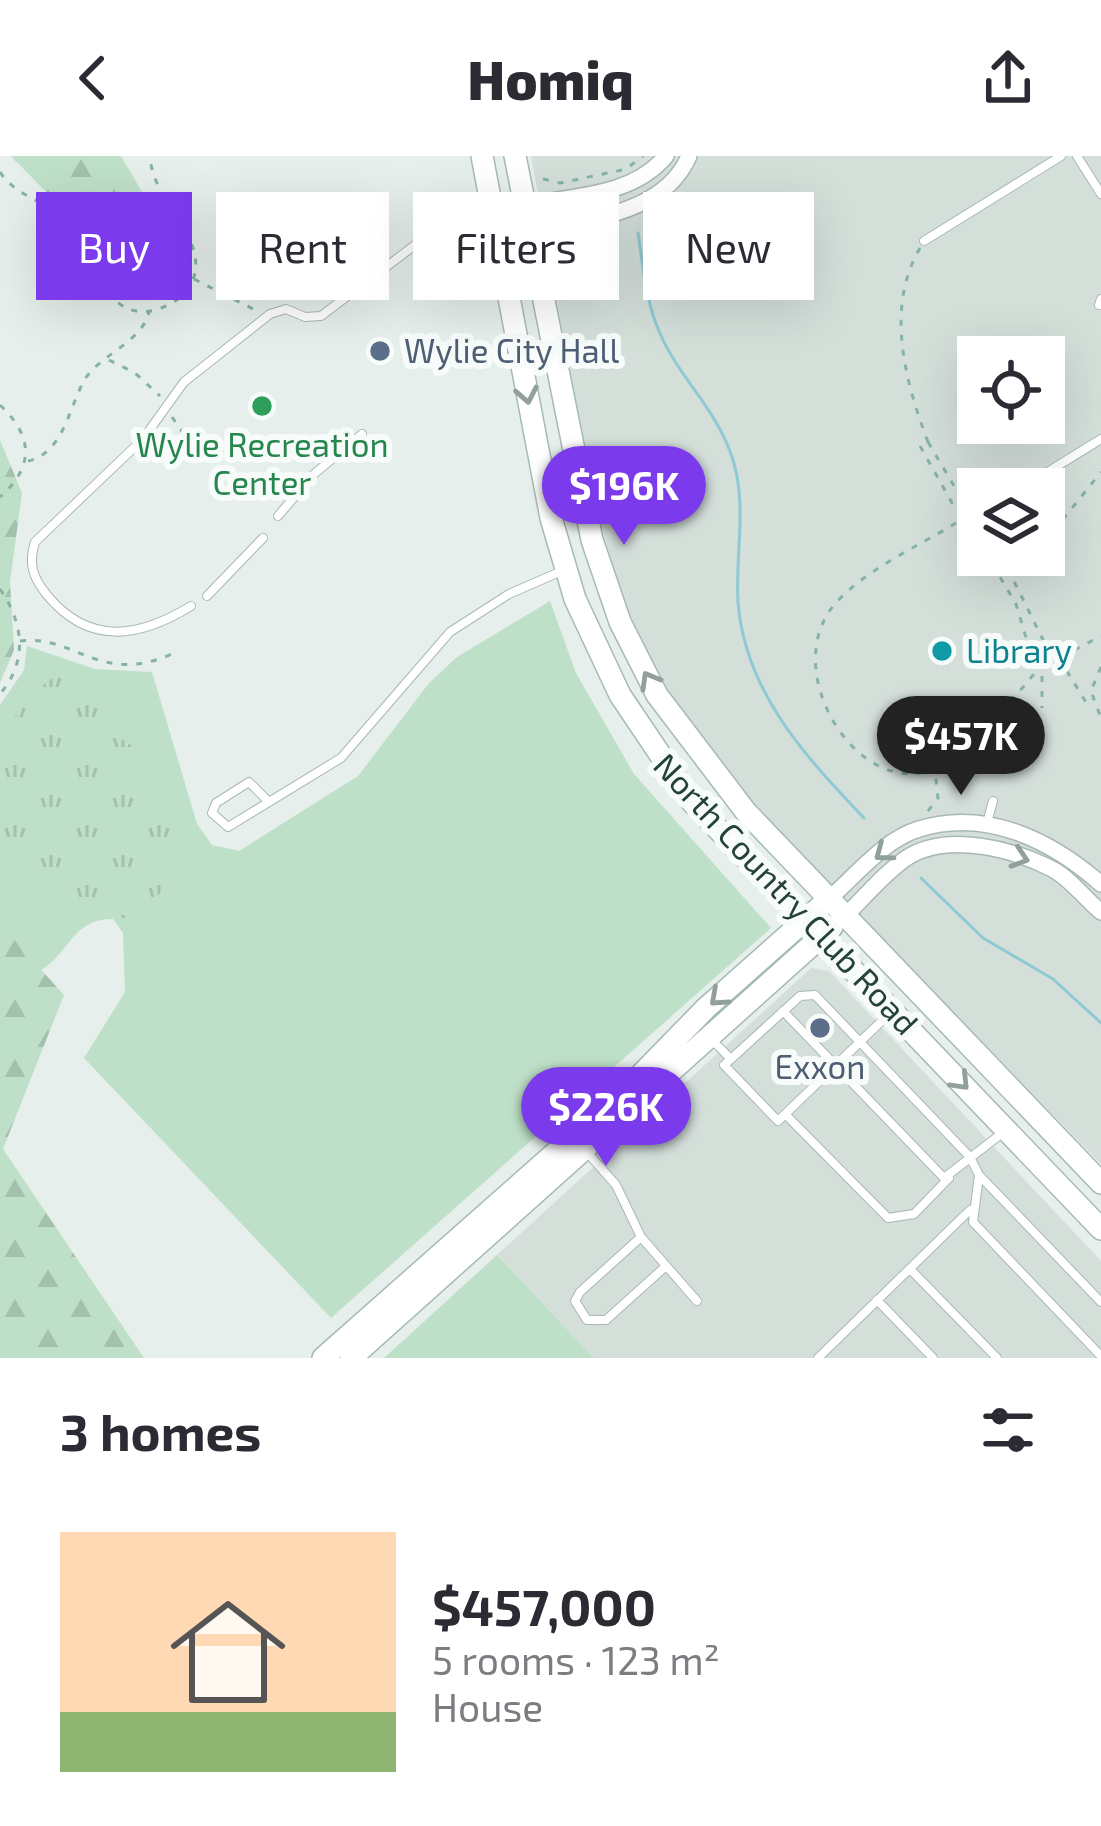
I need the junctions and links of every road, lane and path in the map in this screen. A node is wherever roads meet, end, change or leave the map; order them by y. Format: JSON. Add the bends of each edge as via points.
{"nodes":[{"id":1,"x":150,"y":156,"type":"edge"},
{"id":2,"x":482,"y":156,"type":"edge"},
{"id":3,"x":515,"y":156,"type":"edge"},
{"id":4,"x":643,"y":156,"type":"edge"},
{"id":5,"x":667,"y":156,"type":"edge"},
{"id":6,"x":689,"y":156,"type":"edge"},
{"id":7,"x":1061,"y":156,"type":"edge"},
{"id":8,"x":1077,"y":156,"type":"edge"},
{"id":9,"x":0,"y":172,"type":"edge"},
{"id":10,"x":543,"y":179,"type":"dead end"},
{"id":11,"x":489,"y":192,"type":"edge"},
{"id":12,"x":522,"y":192,"type":"edge"},
{"id":13,"x":597,"y":192,"type":"edge"},
{"id":14,"x":1101,"y":194,"type":"edge"},
{"id":15,"x":619,"y":210,"type":"edge"},
{"id":16,"x":924,"y":241,"type":"joint"},
{"id":17,"x":413,"y":249,"type":"edge"},
{"id":18,"x":194,"y":279,"type":"junction"},
{"id":19,"x":511,"y":300,"type":"edge"},
{"id":20,"x":544,"y":300,"type":"edge"},
{"id":21,"x":263,"y":308,"type":"dead end"},
{"id":22,"x":149,"y":310,"type":"junction"},
{"id":23,"x":108,"y":360,"type":"junction"},
{"id":24,"x":166,"y":404,"type":"junction"},
{"id":25,"x":0,"y":405,"type":"edge"},
{"id":26,"x":362,"y":434,"type":"dead end"},
{"id":27,"x":1101,"y":439,"type":"edge"},
{"id":28,"x":928,"y":442,"type":"junction"},
{"id":29,"x":191,"y":445,"type":"dead end"},
{"id":30,"x":28,"y":461,"type":"junction"},
{"id":31,"x":1054,"y":468,"type":"edge"},
{"id":32,"x":1101,"y":472,"type":"edge"},
{"id":33,"x":957,"y":486,"type":"edge"},
{"id":34,"x":0,"y":496,"type":"edge"},
{"id":35,"x":957,"y":511,"type":"edge"},
{"id":36,"x":278,"y":516,"type":"dead end"},
{"id":37,"x":1065,"y":517,"type":"edge"},
{"id":38,"x":957,"y":522,"type":"edge"},
{"id":39,"x":263,"y":538,"type":"dead end"},
{"id":40,"x":598,"y":560,"type":"junction"},
{"id":41,"x":566,"y":569,"type":"junction"},
{"id":42,"x":999,"y":576,"type":"edge"},
{"id":43,"x":1012,"y":576,"type":"edge"},
{"id":44,"x":0,"y":589,"type":"edge"},
{"id":45,"x":207,"y":596,"type":"dead end"},
{"id":46,"x":191,"y":606,"type":"dead end"},
{"id":47,"x":1101,"y":636,"type":"edge"},
{"id":48,"x":20,"y":641,"type":"junction"},
{"id":49,"x":1033,"y":652,"type":"junction"},
{"id":50,"x":1049,"y":652,"type":"junction"},
{"id":51,"x":172,"y":654,"type":"dead end"},
{"id":52,"x":1059,"y":658,"type":"junction"},
{"id":53,"x":1052,"y":660,"type":"junction"},
{"id":54,"x":1101,"y":667,"type":"edge"},
{"id":55,"x":1039,"y":672,"type":"junction"},
{"id":56,"x":0,"y":694,"type":"edge"},
{"id":57,"x":1091,"y":699,"type":"junction"},
{"id":58,"x":1042,"y":708,"type":"dead end"},
{"id":59,"x":1101,"y":718,"type":"edge"},
{"id":60,"x":934,"y":770,"type":"junction"},
{"id":61,"x":993,"y":801,"type":"dead end"},
{"id":62,"x":269,"y":802,"type":"junction"},
{"id":63,"x":928,"y":811,"type":"dead end"},
{"id":64,"x":987,"y":825,"type":"junction"},
{"id":65,"x":1101,"y":884,"type":"edge"},
{"id":66,"x":838,"y":906,"type":"junction"},
{"id":67,"x":1101,"y":912,"type":"edge"},
{"id":68,"x":805,"y":920,"type":"junction"},
{"id":69,"x":822,"y":937,"type":"junction"},
{"id":70,"x":783,"y":1011,"type":"junction"},
{"id":71,"x":892,"y":1011,"type":"junction"},
{"id":72,"x":710,"y":1039,"type":"junction"},
{"id":73,"x":859,"y":1043,"type":"junction"},
{"id":74,"x":730,"y":1059,"type":"junction"},
{"id":75,"x":836,"y":1064,"type":"junction"},
{"id":76,"x":624,"y":1092,"type":"junction"},
{"id":77,"x":1029,"y":1108,"type":"junction"},
{"id":78,"x":785,"y":1114,"type":"junction"},
{"id":79,"x":1006,"y":1130,"type":"junction"},
{"id":80,"x":585,"y":1150,"type":"junction"},
{"id":81,"x":970,"y":1157,"type":"junction"},
{"id":82,"x":979,"y":1175,"type":"junction"},
{"id":83,"x":950,"y":1177,"type":"junction"},
{"id":84,"x":1101,"y":1183,"type":"edge"},
{"id":85,"x":971,"y":1209,"type":"junction"},
{"id":86,"x":1101,"y":1228,"type":"edge"},
{"id":87,"x":641,"y":1237,"type":"junction"},
{"id":88,"x":666,"y":1266,"type":"junction"},
{"id":89,"x":910,"y":1269,"type":"junction"},
{"id":90,"x":878,"y":1300,"type":"junction"},
{"id":91,"x":697,"y":1301,"type":"dead end"},
{"id":92,"x":1101,"y":1302,"type":"edge"},
{"id":93,"x":1101,"y":1356,"type":"edge"},
{"id":94,"x":322,"y":1358,"type":"edge"},
{"id":95,"x":350,"y":1358,"type":"edge"},
{"id":96,"x":818,"y":1358,"type":"edge"},
{"id":97,"x":933,"y":1358,"type":"edge"},
{"id":98,"x":997,"y":1358,"type":"edge"}],
"edges":[{"from":1,"to":18,"type":"path","via":[[157,192],[193,247]]},
{"from":2,"to":11,"type":"main road","name":"North Country Club Road"},
{"from":3,"to":12,"type":"main road","name":"North Country Club Road"},
{"from":4,"to":10,"type":"path","via":[[613,173]]},
{"from":5,"to":13,"type":"street","via":[[647,176]]},
{"from":6,"to":15,"type":"street","via":[[667,188]]},
{"from":7,"to":16,"type":"lane"},
{"from":8,"to":14,"type":"lane"},
{"from":9,"to":22,"type":"path","via":[[65,222],[102,290]]},
{"from":16,"to":28,"type":"path","via":[[910,264],[901,317],[903,355]]},
{"from":17,"to":24,"type":"lane","via":[[321,316],[276,311]]},
{"from":18,"to":21,"type":"path","via":[[257,313]]},
{"from":18,"to":22,"type":"path","via":[[179,298]]},
{"from":19,"to":41,"type":"main road","name":"North Country Club Road","one_way":true},
{"from":20,"to":40,"type":"main road","name":"North Country Club Road"},
{"from":22,"to":23,"type":"path"},
{"from":23,"to":24,"type":"path"},
{"from":23,"to":30,"type":"path","via":[[84,381],[52,445]]},
{"from":24,"to":29,"type":"path"},
{"from":24,"to":46,"type":"lane","via":[[138,444],[42,531],[31,561],[57,607],[91,631],[123,634]]},
{"from":25,"to":30,"type":"path","via":[[21,431]]},
{"from":26,"to":36,"type":"lane"},
{"from":27,"to":31,"type":"lane"},
{"from":28,"to":33,"type":"path"},
{"from":28,"to":35,"type":"path","via":[[920,446]]},
{"from":30,"to":34,"type":"path"},
{"from":32,"to":37,"type":"path"},
{"from":38,"to":60,"type":"path","via":[[835,604],[814,657],[813,676],[841,732],[884,764]]},
{"from":39,"to":45,"type":"lane"},
{"from":40,"to":41,"type":"main road"},
{"from":66,"to":40,"type":"main road","name":"North Country Club Road","one_way":true,"via":[[699,757],[638,660]]},
{"from":41,"to":62,"type":"lane","via":[[450,632],[356,745]]},
{"from":41,"to":68,"type":"main road","name":"North Country Club Road","via":[[602,663],[651,747]]},
{"from":42,"to":49,"type":"path"},
{"from":43,"to":50,"type":"path"},
{"from":44,"to":48,"type":"path"},
{"from":47,"to":52,"type":"path"},
{"from":48,"to":51,"type":"path","via":[[118,664]]},
{"from":48,"to":56,"type":"path"},
{"from":49,"to":50,"type":"path"},
{"from":49,"to":55,"type":"path"},
{"from":50,"to":53,"type":"path"},
{"from":52,"to":53,"type":"path"},
{"from":52,"to":57,"type":"path","via":[[1087,704]]},
{"from":53,"to":55,"type":"path"},
{"from":54,"to":57,"type":"path"},
{"from":55,"to":58,"type":"path"},
{"from":55,"to":60,"type":"path"},
{"from":57,"to":59,"type":"path"},
{"from":60,"to":63,"type":"path","via":[[939,788]]},
{"from":61,"to":64,"type":"lane"},
{"from":62,"to":62,"type":"lane","via":[[228,827],[213,816],[216,802],[245,783]]},
{"from":64,"to":65,"type":"street","via":[[1064,852]]},
{"from":64,"to":66,"type":"street","one_way":true,"via":[[916,829]]},
{"from":66,"to":67,"type":"street","one_way":true,"via":[[906,858],[965,845],[1056,870]]},
{"from":66,"to":68,"type":"main road"},
{"from":66,"to":69,"type":"main road"},
{"from":66,"to":77,"type":"main road","name":"North Country Club Road"},
{"from":68,"to":69,"type":"main road","name":"North Country Club Road"},
{"from":68,"to":76,"type":"main road","one_way":true},
{"from":69,"to":71,"type":"main road","name":"North Country Club Road"},
{"from":69,"to":72,"type":"main road"},
{"from":70,"to":73,"type":"lane","via":[[815,995]]},
{"from":70,"to":74,"type":"lane"},
{"from":70,"to":75,"type":"lane"},
{"from":71,"to":73,"type":"lane"},
{"from":71,"to":79,"type":"main road","name":"North Country Club Road","one_way":true},
{"from":72,"to":74,"type":"lane"},
{"from":72,"to":80,"type":"main road"},
{"from":73,"to":75,"type":"lane"},
{"from":73,"to":81,"type":"lane"},
{"from":74,"to":78,"type":"lane","via":[[724,1065],[778,1120]]},
{"from":75,"to":78,"type":"lane"},
{"from":75,"to":83,"type":"lane","via":[[935,1172]]},
{"from":76,"to":80,"type":"main road"},
{"from":76,"to":94,"type":"main road"},
{"from":77,"to":79,"type":"main road"},
{"from":77,"to":84,"type":"main road","name":"North Country Club Road"},
{"from":78,"to":83,"type":"lane","via":[[888,1218],[914,1214]]},
{"from":79,"to":81,"type":"lane"},
{"from":79,"to":86,"type":"main road","name":"North Country Club Road"},
{"from":80,"to":87,"type":"lane","via":[[616,1185]]},
{"from":80,"to":95,"type":"main road"},
{"from":81,"to":82,"type":"lane"},
{"from":81,"to":83,"type":"lane"},
{"from":82,"to":85,"type":"lane"},
{"from":82,"to":92,"type":"lane"},
{"from":85,"to":89,"type":"lane"},
{"from":85,"to":93,"type":"lane","via":[[973,1222]]},
{"from":87,"to":88,"type":"lane"},
{"from":87,"to":88,"type":"lane","via":[[580,1292],[580,1313],[606,1320]]},
{"from":88,"to":91,"type":"lane"},
{"from":89,"to":90,"type":"lane"},
{"from":89,"to":98,"type":"lane"},
{"from":90,"to":96,"type":"lane"},
{"from":90,"to":97,"type":"lane"}]}
